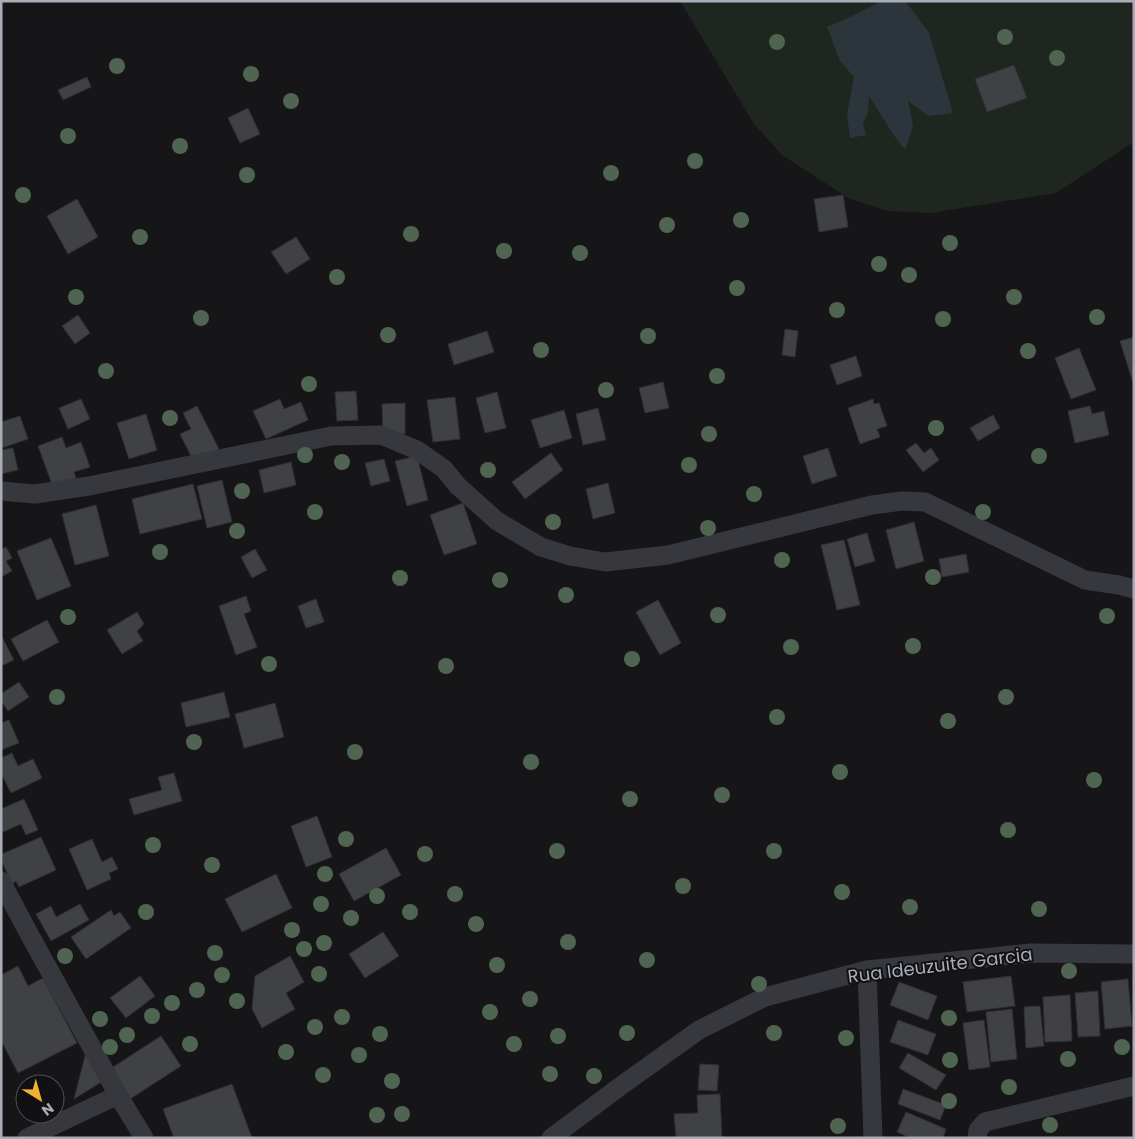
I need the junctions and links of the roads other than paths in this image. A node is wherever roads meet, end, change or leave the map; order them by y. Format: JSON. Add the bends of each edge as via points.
{"nodes":[{"id":1,"x":1,"y":491,"type":"edge"},
{"id":2,"x":1134,"y":589,"type":"edge"},
{"id":3,"x":1,"y":881,"type":"edge"},
{"id":4,"x":1134,"y":954,"type":"edge"},
{"id":5,"x":867,"y":970,"type":"junction"},
{"id":6,"x":1134,"y":1086,"type":"edge"},
{"id":7,"x":118,"y":1095,"type":"junction"},
{"id":8,"x":27,"y":1138,"type":"edge"},
{"id":9,"x":144,"y":1138,"type":"edge"},
{"id":10,"x":551,"y":1138,"type":"edge"},
{"id":11,"x":872,"y":1138,"type":"edge"},
{"id":12,"x":977,"y":1138,"type":"edge"}],
"edges":[{"from":1,"to":2,"type":"street","via":[[36,494],[331,436],[381,435],[417,450],[444,469],[497,521],[542,547],[570,556],[605,562],[668,555],[872,505],[925,502],[1085,580]]},
{"from":3,"to":7,"type":"street"},
{"from":4,"to":5,"type":"street","name":"Rua Ideuzuite Garcia","via":[[1031,953]]},
{"from":5,"to":10,"type":"street","name":"Rua Ideuzuite Garcia","via":[[765,997],[699,1030]]},
{"from":5,"to":11,"type":"street"},
{"from":6,"to":12,"type":"street","via":[[985,1122],[978,1130]]},
{"from":7,"to":8,"type":"street"},
{"from":7,"to":9,"type":"street"}]}
